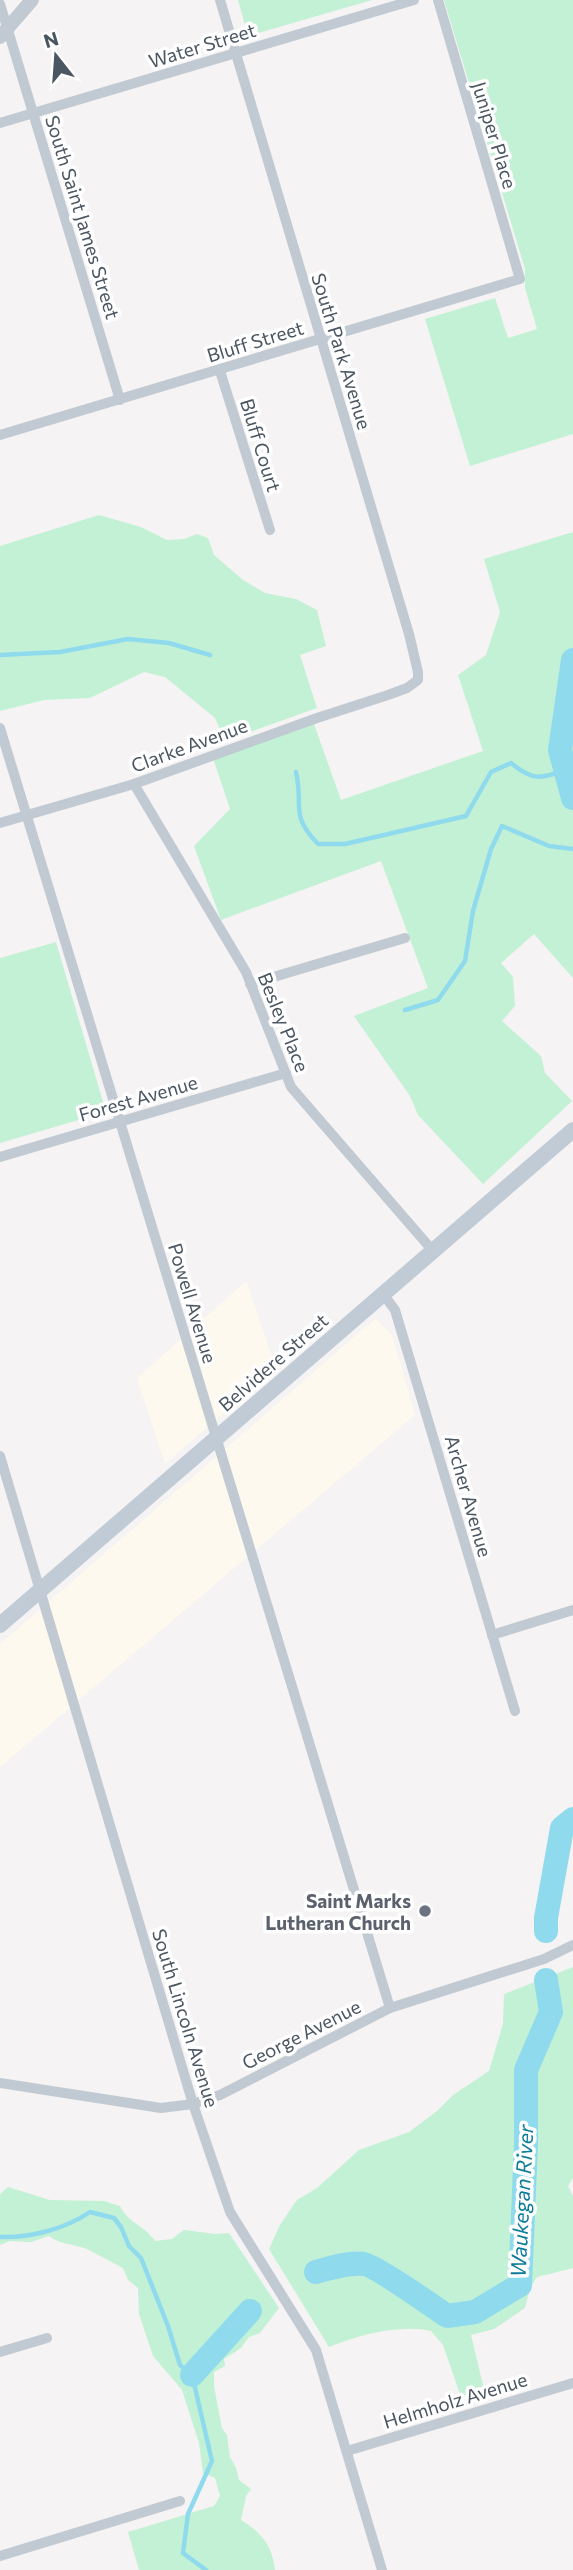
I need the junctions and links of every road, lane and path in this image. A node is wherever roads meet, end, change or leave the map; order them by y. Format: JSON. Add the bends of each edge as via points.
{"nodes":[{"id":1,"x":32,"y":0,"type":"edge"},
{"id":2,"x":220,"y":0,"type":"edge"},
{"id":3,"x":414,"y":0,"type":"edge"},
{"id":4,"x":438,"y":0,"type":"edge"},
{"id":5,"x":0,"y":4,"type":"edge"},
{"id":6,"x":4,"y":33,"type":"edge"},
{"id":7,"x":236,"y":53,"type":"junction"},
{"id":8,"x":33,"y":114,"type":"junction"},
{"id":9,"x":0,"y":124,"type":"edge"},
{"id":10,"x":520,"y":279,"type":"joint"},
{"id":11,"x":320,"y":339,"type":"junction"},
{"id":12,"x":220,"y":371,"type":"junction"},
{"id":13,"x":120,"y":400,"type":"junction"},
{"id":14,"x":0,"y":435,"type":"edge"},
{"id":15,"x":270,"y":530,"type":"dead end"},
{"id":16,"x":388,"y":695,"type":"joint"},
{"id":17,"x":0,"y":728,"type":"edge"},
{"id":18,"x":134,"y":784,"type":"junction"},
{"id":19,"x":27,"y":816,"type":"junction"},
{"id":20,"x":0,"y":823,"type":"edge"},
{"id":21,"x":405,"y":938,"type":"dead end"},
{"id":22,"x":250,"y":984,"type":"junction"},
{"id":23,"x":286,"y":1073,"type":"junction"},
{"id":24,"x":120,"y":1122,"type":"junction"},
{"id":25,"x":573,"y":1130,"type":"edge"},
{"id":26,"x":0,"y":1157,"type":"edge"},
{"id":27,"x":433,"y":1251,"type":"junction"},
{"id":28,"x":383,"y":1294,"type":"junction"},
{"id":29,"x":215,"y":1440,"type":"junction"},
{"id":30,"x":0,"y":1456,"type":"edge"},
{"id":31,"x":39,"y":1591,"type":"junction"},
{"id":32,"x":573,"y":1610,"type":"edge"},
{"id":33,"x":0,"y":1625,"type":"edge"},
{"id":34,"x":492,"y":1635,"type":"junction"},
{"id":35,"x":515,"y":1711,"type":"dead end"},
{"id":36,"x":573,"y":1945,"type":"edge"},
{"id":37,"x":390,"y":2008,"type":"junction"},
{"id":38,"x":0,"y":2084,"type":"edge"},
{"id":39,"x":193,"y":2104,"type":"junction"},
{"id":40,"x":47,"y":2338,"type":"dead end"},
{"id":41,"x":0,"y":2352,"type":"edge"},
{"id":42,"x":573,"y":2383,"type":"edge"},
{"id":43,"x":347,"y":2451,"type":"junction"},
{"id":44,"x":180,"y":2501,"type":"dead end"},
{"id":45,"x":0,"y":2556,"type":"edge"},
{"id":46,"x":382,"y":2570,"type":"edge"}],
"edges":[{"from":1,"to":6,"type":"street"},
{"from":2,"to":7,"type":"street","name":"South Park Avenue"},
{"from":3,"to":7,"type":"street","name":"Water Street"},
{"from":4,"to":10,"type":"street","name":"Juniper Place"},
{"from":5,"to":6,"type":"street","name":"South Saint James Street"},
{"from":6,"to":8,"type":"street","name":"South Saint James Street"},
{"from":7,"to":8,"type":"street","name":"Water Street"},
{"from":7,"to":11,"type":"street","name":"South Park Avenue"},
{"from":8,"to":9,"type":"street","name":"Water Street"},
{"from":8,"to":13,"type":"street","name":"South Saint James Street"},
{"from":10,"to":11,"type":"street","name":"Bluff Street"},
{"from":11,"to":12,"type":"street","name":"Bluff Street"},
{"from":11,"to":16,"type":"street","name":"South Park Avenue","via":[[418,672],[418,680]]},
{"from":12,"to":13,"type":"street","name":"Bluff Street"},
{"from":12,"to":15,"type":"street","name":"Bluff Court"},
{"from":13,"to":14,"type":"street","name":"Bluff Street"},
{"from":16,"to":18,"type":"street","name":"Clarke Avenue"},
{"from":17,"to":19,"type":"street","name":"Powell Avenue"},
{"from":18,"to":19,"type":"street","name":"Clarke Avenue"},
{"from":18,"to":22,"type":"street","name":"Besley Place"},
{"from":19,"to":20,"type":"street","name":"Clarke Avenue"},
{"from":19,"to":24,"type":"street","name":"Powell Avenue"},
{"from":21,"to":22,"type":"street"},
{"from":22,"to":23,"type":"street","name":"Besley Place"},
{"from":23,"to":24,"type":"street","name":"Forest Avenue"},
{"from":23,"to":27,"type":"street","name":"Besley Place","via":[[292,1088]]},
{"from":24,"to":26,"type":"street","name":"Forest Avenue"},
{"from":24,"to":29,"type":"street","name":"Powell Avenue"},
{"from":25,"to":27,"type":"main road","name":"Belvidere Street"},
{"from":27,"to":28,"type":"main road","name":"Belvidere Street"},
{"from":28,"to":29,"type":"main road","name":"Belvidere Street"},
{"from":28,"to":34,"type":"street","name":"Archer Avenue","via":[[395,1310]]},
{"from":29,"to":31,"type":"main road","name":"Belvidere Street"},
{"from":29,"to":37,"type":"street","name":"Powell Avenue"},
{"from":30,"to":31,"type":"street","name":"South Lincoln Avenue"},
{"from":31,"to":33,"type":"main road","name":"Belvidere Street"},
{"from":31,"to":39,"type":"street","name":"South Lincoln Avenue"},
{"from":32,"to":34,"type":"street"},
{"from":34,"to":35,"type":"street","name":"Archer Avenue"},
{"from":36,"to":37,"type":"street","name":"George Avenue","via":[[544,1959]]},
{"from":37,"to":39,"type":"street","name":"George Avenue","via":[[220,2095]]},
{"from":38,"to":39,"type":"street","name":"George Avenue","via":[[161,2108]]},
{"from":39,"to":43,"type":"street","name":"South Lincoln Avenue","via":[[230,2212],[316,2350]]},
{"from":40,"to":41,"type":"street"},
{"from":42,"to":43,"type":"street","name":"Helmholz Avenue"},
{"from":43,"to":46,"type":"street","name":"South Lincoln Avenue"},
{"from":44,"to":45,"type":"street"}]}
